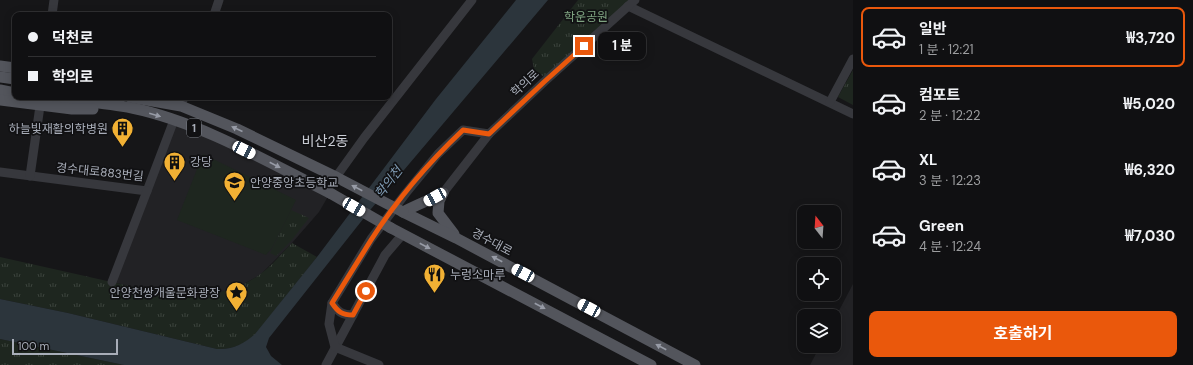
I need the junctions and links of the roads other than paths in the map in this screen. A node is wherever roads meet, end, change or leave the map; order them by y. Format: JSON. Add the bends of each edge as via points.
{"nodes":[{"id":1,"x":54,"y":0,"type":"edge"},
{"id":2,"x":219,"y":0,"type":"edge"},
{"id":3,"x":472,"y":0,"type":"edge"},
{"id":4,"x":635,"y":0,"type":"edge"},
{"id":5,"x":628,"y":6,"type":"junction"},
{"id":6,"x":52,"y":12,"type":"edge"},
{"id":7,"x":215,"y":12,"type":"edge"},
{"id":8,"x":853,"y":59,"type":"edge"},
{"id":9,"x":0,"y":66,"type":"edge"},
{"id":10,"x":12,"y":68,"type":"edge"},
{"id":11,"x":0,"y":77,"type":"edge"},
{"id":12,"x":12,"y":79,"type":"edge"},
{"id":13,"x":0,"y":90,"type":"edge"},
{"id":14,"x":12,"y":92,"type":"edge"},
{"id":15,"x":0,"y":100,"type":"edge"},
{"id":16,"x":162,"y":100,"type":"edge"},
{"id":17,"x":173,"y":100,"type":"edge"},
{"id":18,"x":44,"y":101,"type":"edge"},
{"id":19,"x":183,"y":102,"type":"edge"},
{"id":20,"x":830,"y":102,"type":"junction"},
{"id":21,"x":853,"y":114,"type":"edge"},
{"id":22,"x":174,"y":120,"type":"junction"},
{"id":23,"x":489,"y":134,"type":"junction"},
{"id":24,"x":0,"y":172,"type":"edge"},
{"id":25,"x":30,"y":176,"type":"junction"},
{"id":26,"x":336,"y":177,"type":"junction"},
{"id":27,"x":147,"y":190,"type":"junction"},
{"id":28,"x":443,"y":193,"type":"junction"},
{"id":29,"x":403,"y":212,"type":"junction"},
{"id":30,"x":403,"y":234,"type":"junction"},
{"id":31,"x":456,"y":238,"type":"junction"},
{"id":32,"x":112,"y":282,"type":"dead end"},
{"id":33,"x":332,"y":303,"type":"junction"},
{"id":34,"x":353,"y":315,"type":"junction"},
{"id":35,"x":335,"y":347,"type":"junction"},
{"id":36,"x":328,"y":361,"type":"edge"},
{"id":37,"x":638,"y":362,"type":"edge"},
{"id":38,"x":379,"y":365,"type":"edge"},
{"id":39,"x":651,"y":365,"type":"edge"},
{"id":40,"x":695,"y":365,"type":"edge"}],
"edges":[{"from":1,"to":6,"type":"street"},
{"from":2,"to":7,"type":"street"},
{"from":3,"to":26,"type":"street"},
{"from":4,"to":5,"type":"street","name":"학의로"},
{"from":5,"to":20,"type":"street"},
{"from":5,"to":23,"type":"street","name":"학의로"},
{"from":8,"to":20,"type":"street"},
{"from":9,"to":10,"type":"main road"},
{"from":11,"to":12,"type":"main road"},
{"from":13,"to":14,"type":"main road"},
{"from":15,"to":18,"type":"main road"},
{"from":16,"to":19,"type":"main road","number":"1"},
{"from":17,"to":19,"type":"main road"},
{"from":18,"to":22,"type":"main road","number":"1","one_way":true,"via":[[72,109],[132,108]]},
{"from":18,"to":25,"type":"street"},
{"from":26,"to":19,"type":"main road","number":"1","one_way":true},
{"from":20,"to":21,"type":"street"},
{"from":22,"to":27,"type":"street","name":"경수대로883번길"},
{"from":22,"to":30,"type":"main road","number":"1","one_way":true,"bridge":true,"via":[[230,143],[330,193]]},
{"from":23,"to":28,"type":"street","name":"학의로"},
{"from":23,"to":33,"type":"street","via":[[463,130],[438,154],[372,239]]},
{"from":24,"to":25,"type":"street","name":"경수대로883번길"},
{"from":25,"to":27,"type":"street","name":"경수대로883번길"},
{"from":29,"to":26,"type":"main road","number":"1","one_way":true,"bridge":true},
{"from":27,"to":32,"type":"street"},
{"from":28,"to":29,"type":"main road"},
{"from":28,"to":31,"type":"main road","via":[[438,213]]},
{"from":29,"to":31,"type":"main road","name":"경수대로","number":"1"},
{"from":30,"to":34,"type":"street","via":[[385,255]]},
{"from":30,"to":37,"type":"main road","number":"1","one_way":true},
{"from":40,"to":31,"type":"main road","name":"경수대로","number":"1","one_way":true},
{"from":33,"to":34,"type":"street","via":[[338,312]]},
{"from":33,"to":35,"type":"street","via":[[329,324]]},
{"from":34,"to":35,"type":"street"},
{"from":35,"to":36,"type":"street"},
{"from":35,"to":38,"type":"street"},
{"from":37,"to":39,"type":"main road","number":"1"}]}
